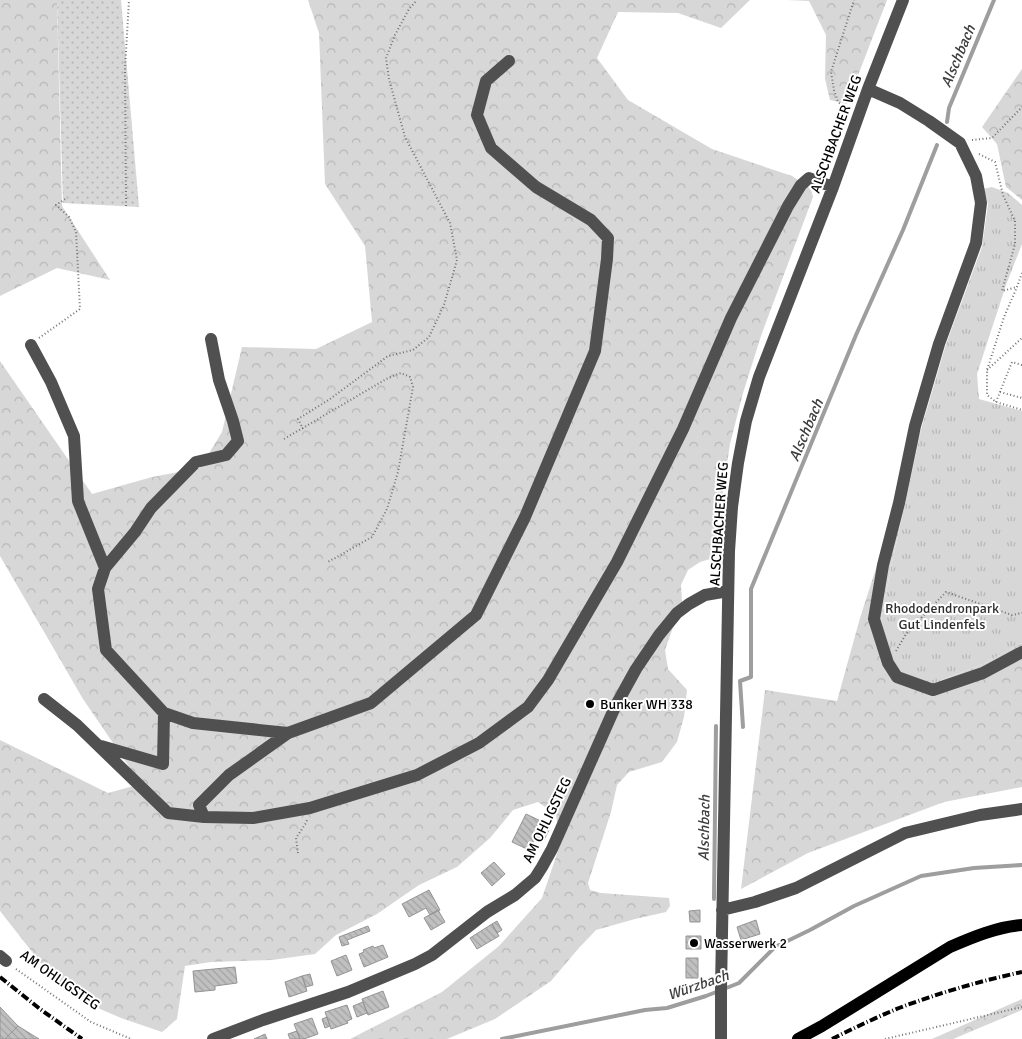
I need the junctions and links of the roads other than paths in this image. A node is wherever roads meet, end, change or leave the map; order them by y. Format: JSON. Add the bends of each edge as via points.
{"nodes":[{"id":1,"x":903,"y":0,"type":"edge"},
{"id":2,"x":509,"y":61,"type":"dead end"},
{"id":3,"x":868,"y":89,"type":"junction"},
{"id":4,"x":833,"y":187,"type":"junction"},
{"id":5,"x":211,"y":340,"type":"dead end"},
{"id":6,"x":31,"y":345,"type":"road end"},
{"id":7,"x":105,"y":568,"type":"junction"},
{"id":8,"x":728,"y":591,"type":"junction"},
{"id":9,"x":1022,"y":652,"type":"edge"},
{"id":10,"x":44,"y":699,"type":"dead end"},
{"id":11,"x":164,"y":713,"type":"junction"},
{"id":12,"x":288,"y":733,"type":"junction"},
{"id":13,"x":98,"y":745,"type":"junction"},
{"id":14,"x":1022,"y":809,"type":"edge"},
{"id":15,"x":204,"y":817,"type":"junction"},
{"id":16,"x":722,"y":910,"type":"junction"},
{"id":17,"x":1022,"y":925,"type":"edge"},
{"id":18,"x":213,"y":1039,"type":"edge"},
{"id":19,"x":721,"y":1039,"type":"edge"},
{"id":20,"x":798,"y":1039,"type":"edge"}],
"edges":[{"from":1,"to":3,"type":"street","name":"ALSCHBACHER WEG"},
{"from":2,"to":12,"type":"street","via":[[486,81],[477,115],[491,148],[536,187],[591,220],[608,238],[595,351],[525,517],[476,615],[371,702]]},
{"from":3,"to":4,"type":"street","name":"ALSCHBACHER WEG"},
{"from":3,"to":9,"type":"street","via":[[900,103],[960,143],[976,176],[981,203],[976,243],[939,344],[915,426],[874,619],[888,663],[897,678],[933,690],[984,673]]},
{"from":4,"to":8,"type":"street","name":"ALSCHBACHER WEG","via":[[759,377],[746,421],[732,507]]},
{"from":4,"to":15,"type":"street","via":[[809,178],[788,206],[617,562],[548,680],[528,707],[479,743],[417,775],[310,808],[253,818]]},
{"from":5,"to":7,"type":"street","via":[[219,380],[238,441],[226,455],[196,462],[151,508]]},
{"from":6,"to":7,"type":"street","via":[[74,436],[78,501]]},
{"from":7,"to":11,"type":"street","via":[[98,589],[106,650]]},
{"from":8,"to":16,"type":"street","name":"ALSCHBACHER WEG"},
{"from":8,"to":18,"type":"street","name":"AM OHLIGSTEG","via":[[705,595],[677,613],[636,668],[552,849],[535,878],[432,956],[348,992]]},
{"from":10,"to":13,"type":"street"},
{"from":11,"to":12,"type":"street","via":[[193,723]]},
{"from":11,"to":13,"type":"street","via":[[163,764]]},
{"from":12,"to":15,"type":"street","via":[[229,775],[199,805]]},
{"from":13,"to":15,"type":"street","via":[[168,813]]},
{"from":14,"to":16,"type":"street","via":[[980,815],[905,833],[796,888]]},
{"from":16,"to":19,"type":"street","name":"ALSCHBACHER WEG"},
{"from":17,"to":20,"type":"main road","via":[[990,931],[950,948]]}]}
